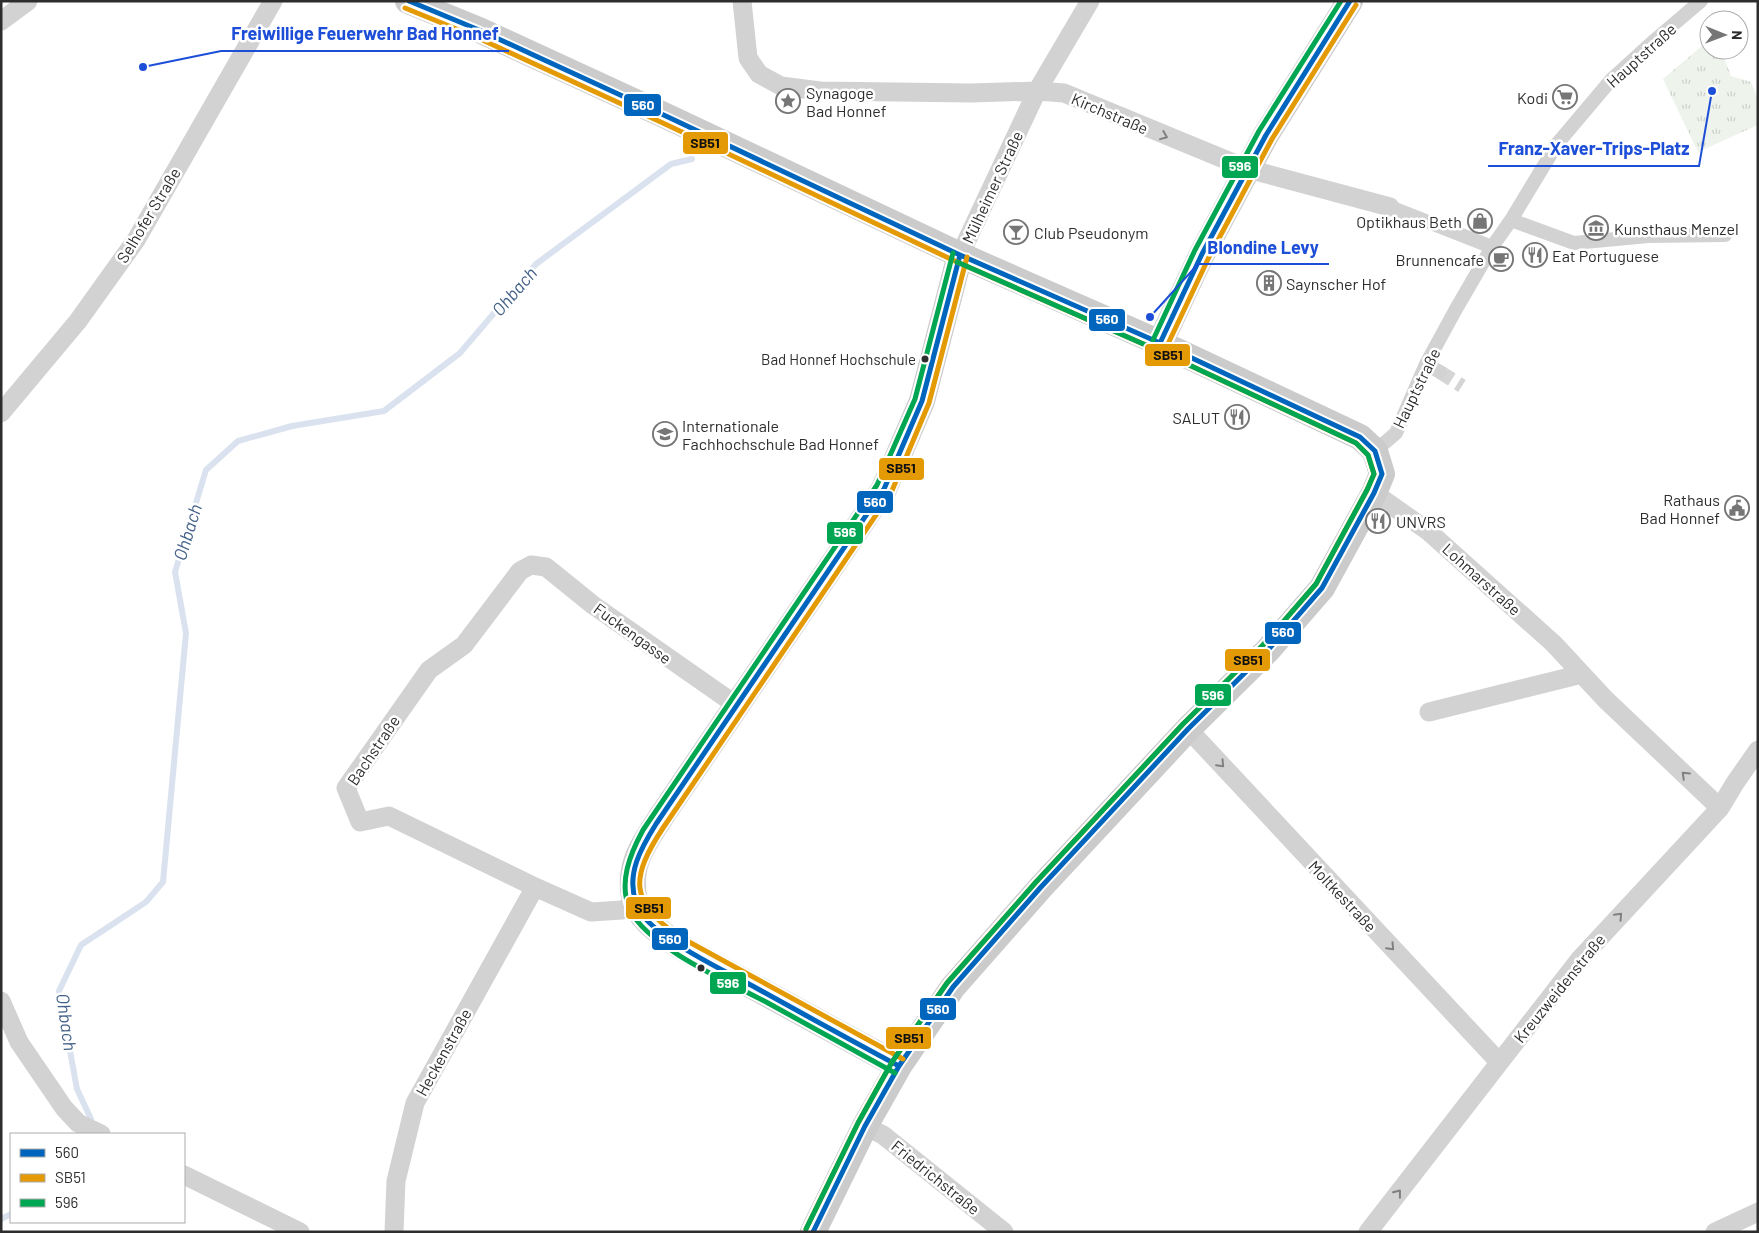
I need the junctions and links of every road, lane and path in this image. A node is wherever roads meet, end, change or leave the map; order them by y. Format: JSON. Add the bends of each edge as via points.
{"nodes":[{"id":1,"x":28,"y":1,"type":"edge"},
{"id":2,"x":273,"y":1,"type":"edge"},
{"id":3,"x":408,"y":1,"type":"edge"},
{"id":4,"x":742,"y":1,"type":"edge"},
{"id":5,"x":1090,"y":1,"type":"edge"},
{"id":6,"x":1350,"y":1,"type":"edge"},
{"id":7,"x":1701,"y":1,"type":"edge"},
{"id":8,"x":1,"y":21,"type":"edge"},
{"id":9,"x":1037,"y":91,"type":"junction"},
{"id":10,"x":1248,"y":169,"type":"junction"},
{"id":11,"x":1390,"y":207,"type":"joint"},
{"id":12,"x":1511,"y":220,"type":"junction"},
{"id":13,"x":1725,"y":235,"type":"dead end"},
{"id":14,"x":1492,"y":248,"type":"junction"},
{"id":15,"x":960,"y":255,"type":"junction"},
{"id":16,"x":1160,"y":343,"type":"junction"},
{"id":17,"x":1426,"y":364,"type":"junction"},
{"id":18,"x":1440,"y":372,"type":"tunnel mouth"},
{"id":19,"x":1,"y":413,"type":"edge"},
{"id":20,"x":1374,"y":451,"type":"junction"},
{"id":21,"x":1374,"y":493,"type":"junction"},
{"id":22,"x":531,"y":565,"type":"joint"},
{"id":23,"x":1582,"y":674,"type":"junction"},
{"id":24,"x":736,"y":706,"type":"junction"},
{"id":25,"x":1429,"y":712,"type":"dead end"},
{"id":26,"x":1188,"y":729,"type":"junction"},
{"id":27,"x":1758,"y":750,"type":"edge"},
{"id":28,"x":1720,"y":808,"type":"junction"},
{"id":29,"x":535,"y":887,"type":"junction"},
{"id":30,"x":636,"y":903,"type":"junction"},
{"id":31,"x":1,"y":1001,"type":"edge"},
{"id":32,"x":1499,"y":1062,"type":"junction"},
{"id":33,"x":899,"y":1066,"type":"junction"},
{"id":34,"x":865,"y":1126,"type":"junction"},
{"id":35,"x":91,"y":1129,"type":"edge"},
{"id":36,"x":185,"y":1176,"type":"edge"},
{"id":37,"x":1758,"y":1212,"type":"edge"},
{"id":38,"x":300,"y":1232,"type":"edge"},
{"id":39,"x":394,"y":1232,"type":"edge"},
{"id":40,"x":812,"y":1232,"type":"edge"},
{"id":41,"x":1004,"y":1232,"type":"edge"},
{"id":42,"x":1368,"y":1232,"type":"edge"},
{"id":43,"x":1715,"y":1232,"type":"edge"}],
"edges":[{"from":1,"to":8,"type":"street"},
{"from":2,"to":19,"type":"street","name":"Selhofer Straße","via":[[136,240],[78,321]]},
{"from":3,"to":15,"type":"main road","via":[[479,30]]},
{"from":4,"to":9,"type":"street","name":"Kirchstraße","via":[[748,58],[759,74],[780,86],[820,91]]},
{"from":5,"to":9,"type":"street","name":"Mülheimer Straße"},
{"from":6,"to":10,"type":"main road"},
{"from":7,"to":12,"type":"street","name":"Hauptstraße","via":[[1611,80],[1557,144]]},
{"from":9,"to":10,"type":"street","name":"Kirchstraße","one_way":true,"via":[[1064,93]]},
{"from":9,"to":15,"type":"street","name":"Mülheimer Straße"},
{"from":10,"to":11,"type":"street","name":"Kirchstraße"},
{"from":10,"to":16,"type":"main road","via":[[1202,254]]},
{"from":11,"to":14,"type":"street","name":"Kirchstraße"},
{"from":12,"to":13,"type":"street","via":[[1574,243],[1648,236]]},
{"from":12,"to":14,"type":"street","name":"Hauptstraße"},
{"from":14,"to":17,"type":"street","name":"Hauptstraße"},
{"from":15,"to":16,"type":"main road"},
{"from":15,"to":24,"type":"main road","name":"Mülheimer Straße","via":[[922,401],[884,489]]},
{"from":16,"to":20,"type":"main road","via":[[1360,437]]},
{"from":17,"to":18,"type":"street"},
{"from":17,"to":20,"type":"street","name":"Hauptstraße","via":[[1396,433]]},
{"from":20,"to":21,"type":"main road","via":[[1382,474]]},
{"from":21,"to":23,"type":"street","name":"Lohmarstraße","via":[[1428,531],[1554,644]]},
{"from":21,"to":26,"type":"main road","via":[[1322,588],[1268,650]]},
{"from":22,"to":24,"type":"street","name":"Fuckengasse","via":[[546,567],[593,605]]},
{"from":22,"to":29,"type":"street","name":"Bachstraße","via":[[520,571],[464,645],[430,670],[346,788],[360,822],[389,816]]},
{"from":23,"to":25,"type":"street"},
{"from":28,"to":23,"type":"street","name":"Lohmarstraße","one_way":true},
{"from":24,"to":30,"type":"main road","name":"Mülheimer Straße","via":[[637,856],[633,887]]},
{"from":26,"to":32,"type":"street","name":"Moltkestraße","one_way":true},
{"from":26,"to":33,"type":"main road","via":[[953,987]]},
{"from":27,"to":28,"type":"street","name":"Kreuzweidenstraße"},
{"from":32,"to":28,"type":"street","name":"Kreuzweidenstraße","one_way":true,"via":[[1578,960]]},
{"from":29,"to":30,"type":"street","via":[[591,912],[622,910]]},
{"from":29,"to":39,"type":"street","name":"Heckenstraße","via":[[415,1102],[396,1181]]},
{"from":30,"to":33,"type":"main road","via":[[643,915],[666,936]]},
{"from":31,"to":35,"type":"street","via":[[19,1042],[64,1108]]},
{"from":42,"to":32,"type":"street","name":"Kreuzweidenstraße","one_way":true},
{"from":33,"to":34,"type":"main road"},
{"from":34,"to":40,"type":"main road"},
{"from":34,"to":41,"type":"street","name":"Friedrichstraße","via":[[883,1135]]},
{"from":36,"to":38,"type":"street"},
{"from":37,"to":43,"type":"street"}]}
